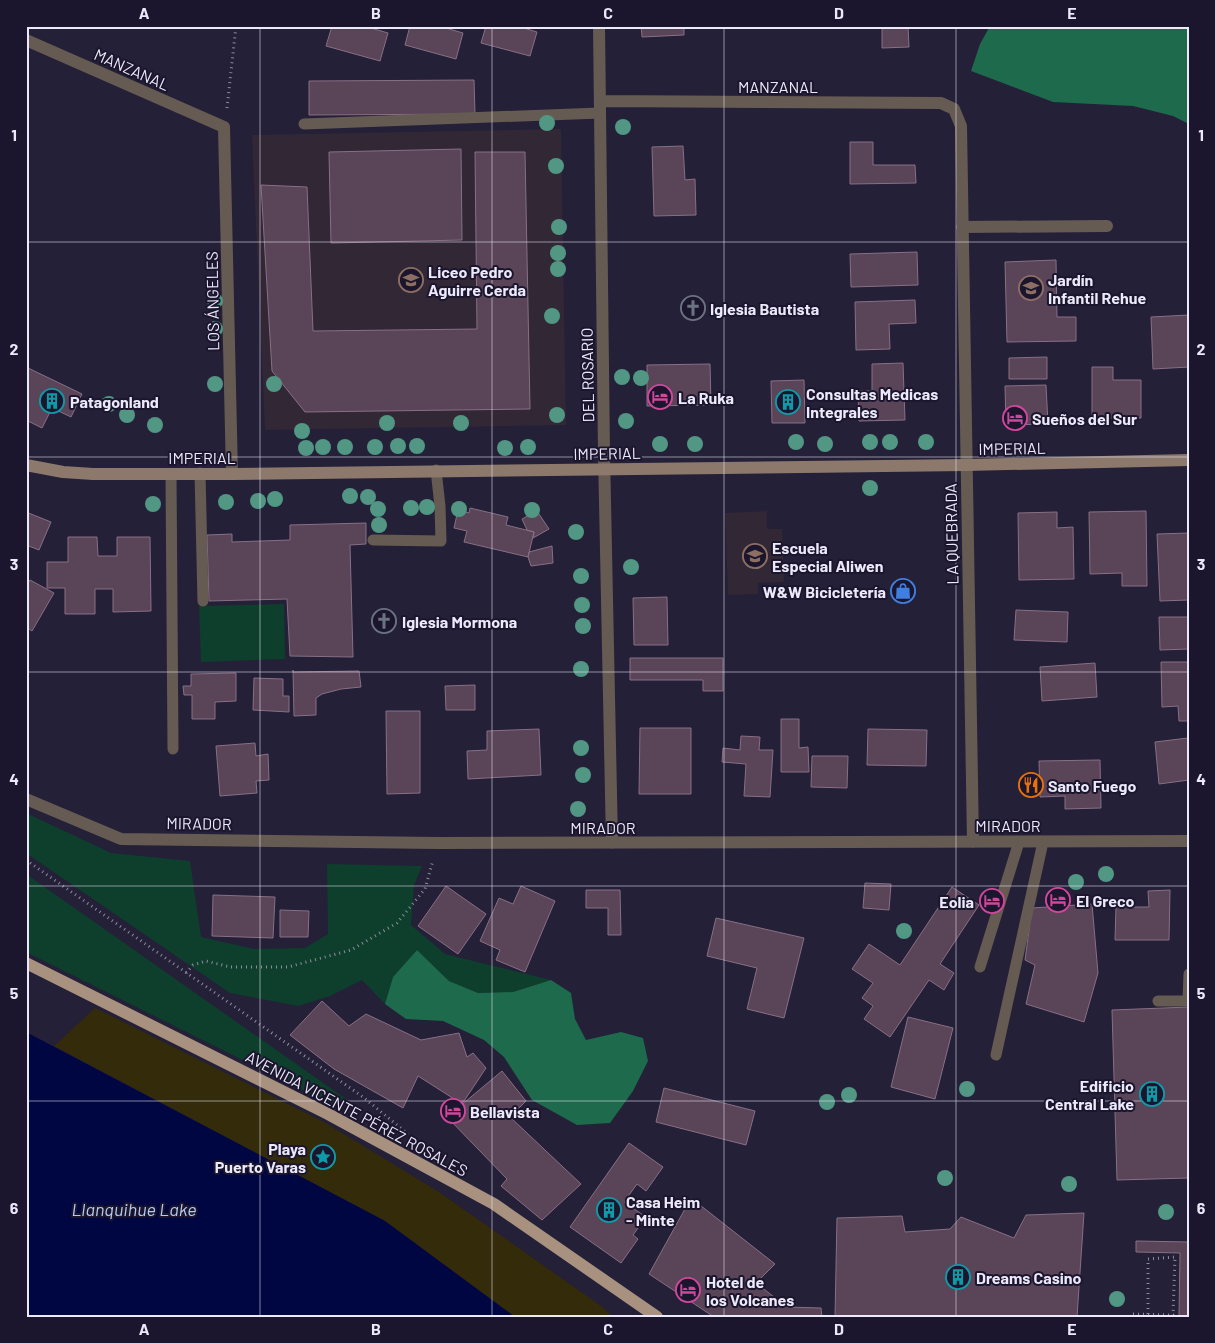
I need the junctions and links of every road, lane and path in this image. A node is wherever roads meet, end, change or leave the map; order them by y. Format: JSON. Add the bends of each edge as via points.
{"nodes":[{"id":1,"x":236,"y":26,"type":"edge"},
{"id":2,"x":599,"y":26,"type":"edge"},
{"id":3,"x":26,"y":40,"type":"edge"},
{"id":4,"x":600,"y":107,"type":"junction"},
{"id":5,"x":954,"y":109,"type":"joint"},
{"id":6,"x":304,"y":124,"type":"dead end"},
{"id":7,"x":224,"y":127,"type":"junction"},
{"id":8,"x":962,"y":226,"type":"junction"},
{"id":9,"x":1107,"y":226,"type":"dead end"},
{"id":10,"x":1189,"y":460,"type":"edge"},
{"id":11,"x":26,"y":465,"type":"edge"},
{"id":12,"x":966,"y":465,"type":"junction"},
{"id":13,"x":605,"y":469,"type":"junction"},
{"id":14,"x":436,"y":470,"type":"junction"},
{"id":15,"x":200,"y":473,"type":"junction"},
{"id":16,"x":171,"y":474,"type":"junction"},
{"id":17,"x":232,"y":474,"type":"junction"},
{"id":18,"x":373,"y":540,"type":"dead end"},
{"id":19,"x":203,"y":601,"type":"dead end"},
{"id":20,"x":173,"y":749,"type":"dead end"},
{"id":21,"x":26,"y":799,"type":"edge"},
{"id":22,"x":1189,"y":841,"type":"edge"},
{"id":23,"x":973,"y":842,"type":"junction"},
{"id":24,"x":1019,"y":842,"type":"junction"},
{"id":25,"x":1043,"y":842,"type":"junction"},
{"id":26,"x":438,"y":843,"type":"junction"},
{"id":27,"x":612,"y":843,"type":"junction"},
{"id":28,"x":26,"y":860,"type":"edge"},
{"id":29,"x":26,"y":964,"type":"edge"},
{"id":30,"x":980,"y":967,"type":"dead end"},
{"id":31,"x":186,"y":973,"type":"junction"},
{"id":32,"x":1189,"y":974,"type":"edge"},
{"id":33,"x":1158,"y":1001,"type":"dead end"},
{"id":34,"x":996,"y":1054,"type":"dead end"},
{"id":35,"x":409,"y":1135,"type":"dead end"},
{"id":36,"x":1148,"y":1314,"type":"junction"},
{"id":37,"x":1173,"y":1316,"type":"edge"},
{"id":38,"x":658,"y":1317,"type":"edge"},
{"id":39,"x":1131,"y":1317,"type":"edge"}],
"edges":[{"from":1,"to":7,"type":"path"},
{"from":2,"to":4,"type":"street","name":"DEL ROSARIO"},
{"from":3,"to":7,"type":"street","name":"MANZANAL"},
{"from":4,"to":5,"type":"street","name":"MANZANAL","via":[[941,103]]},
{"from":4,"to":6,"type":"lane"},
{"from":4,"to":13,"type":"street","name":"DEL ROSARIO"},
{"from":5,"to":8,"type":"street","name":"LA QUEBRADA","via":[[961,126]]},
{"from":7,"to":17,"type":"street","name":"LOS ÁNGELES"},
{"from":8,"to":9,"type":"street"},
{"from":8,"to":12,"type":"street","name":"LA QUEBRADA"},
{"from":10,"to":12,"type":"street","name":"IMPERIAL"},
{"from":11,"to":16,"type":"street","name":"IMPERIAL","via":[[93,474]]},
{"from":12,"to":13,"type":"street","name":"IMPERIAL"},
{"from":12,"to":23,"type":"street","name":"LA QUEBRADA"},
{"from":13,"to":14,"type":"street","name":"IMPERIAL"},
{"from":13,"to":27,"type":"street","name":"DEL ROSARIO"},
{"from":14,"to":17,"type":"street","name":"IMPERIAL"},
{"from":14,"to":18,"type":"lane","via":[[441,541]]},
{"from":15,"to":16,"type":"street","name":"IMPERIAL"},
{"from":15,"to":17,"type":"street","name":"IMPERIAL"},
{"from":15,"to":19,"type":"lane"},
{"from":16,"to":20,"type":"lane"},
{"from":21,"to":26,"type":"street","name":"MIRADOR","via":[[121,839]]},
{"from":22,"to":25,"type":"street","name":"MIRADOR"},
{"from":23,"to":24,"type":"street","name":"MIRADOR"},
{"from":23,"to":27,"type":"street","name":"MIRADOR"},
{"from":24,"to":25,"type":"street","name":"MIRADOR"},
{"from":24,"to":30,"type":"lane"},
{"from":25,"to":34,"type":"lane"},
{"from":26,"to":27,"type":"street","name":"MIRADOR"},
{"from":26,"to":31,"type":"path","via":[[425,889],[396,923],[351,950],[288,967],[230,966],[206,961],[193,965]]},
{"from":28,"to":31,"type":"path"},
{"from":29,"to":38,"type":"main road","name":"AVENIDA VICENTE PÉREZ ROSALES","via":[[328,1114],[494,1204]]},
{"from":31,"to":35,"type":"path","via":[[363,1097]]},
{"from":32,"to":33,"type":"lane","via":[[1188,1001]]},
{"from":36,"to":37,"type":"path"},
{"from":36,"to":37,"type":"path","via":[[1148,1259],[1175,1257]]},
{"from":36,"to":39,"type":"path","via":[[1131,1314]]}]}
